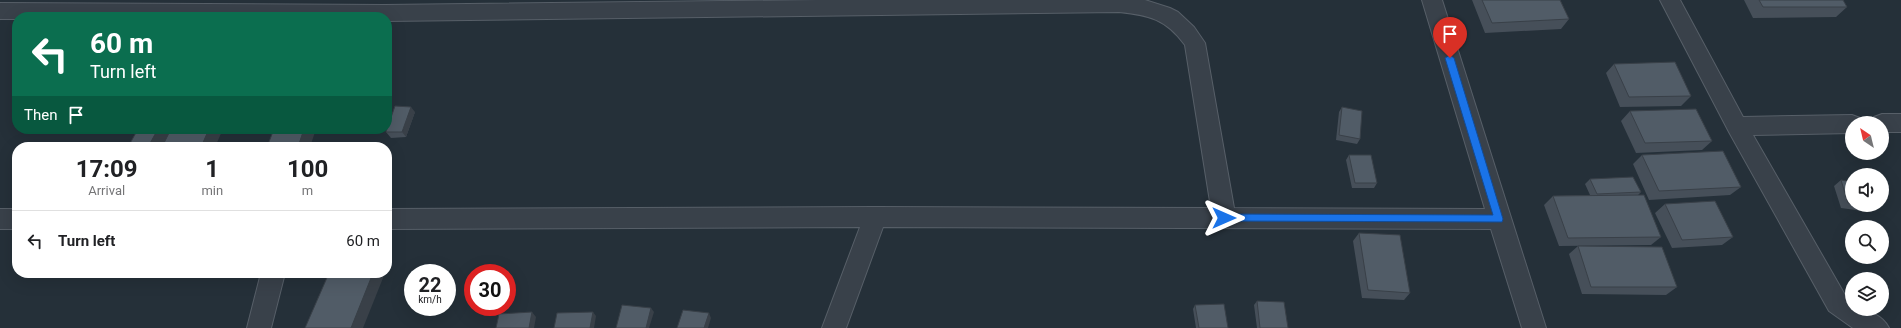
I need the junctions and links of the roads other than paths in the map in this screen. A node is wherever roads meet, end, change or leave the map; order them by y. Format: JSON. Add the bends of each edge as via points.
{"nodes":[{"id":1,"x":1432,"y":0,"type":"edge"},
{"id":2,"x":1670,"y":0,"type":"edge"},
{"id":3,"x":388,"y":6,"type":"edge"},
{"id":4,"x":0,"y":12,"type":"edge"},
{"id":5,"x":1889,"y":123,"type":"edge"},
{"id":6,"x":1901,"y":123,"type":"edge"},
{"id":7,"x":1845,"y":124,"type":"edge"},
{"id":8,"x":1737,"y":126,"type":"junction"},
{"id":9,"x":875,"y":217,"type":"junction"},
{"id":10,"x":1224,"y":218,"type":"junction"},
{"id":11,"x":0,"y":219,"type":"edge"},
{"id":12,"x":12,"y":219,"type":"edge"},
{"id":13,"x":392,"y":219,"type":"edge"},
{"id":14,"x":1499,"y":219,"type":"junction"},
{"id":15,"x":272,"y":278,"type":"edge"},
{"id":16,"x":259,"y":328,"type":"edge"},
{"id":17,"x":834,"y":328,"type":"edge"},
{"id":18,"x":1534,"y":328,"type":"edge"},
{"id":19,"x":1877,"y":328,"type":"edge"}],
"edges":[{"from":1,"to":14,"type":"street"},
{"from":2,"to":8,"type":"street"},
{"from":3,"to":4,"type":"street"},
{"from":3,"to":10,"type":"street","via":[[1119,4],[1146,7],[1168,15],[1185,28],[1196,43]]},
{"from":5,"to":6,"type":"street"},
{"from":7,"to":8,"type":"street"},
{"from":8,"to":19,"type":"street","via":[[1837,303],[1857,318]]},
{"from":9,"to":10,"type":"street"},
{"from":9,"to":13,"type":"street"},
{"from":9,"to":17,"type":"street"},
{"from":10,"to":14,"type":"street"},
{"from":11,"to":12,"type":"street"},
{"from":14,"to":18,"type":"street"},
{"from":15,"to":16,"type":"street"}]}
